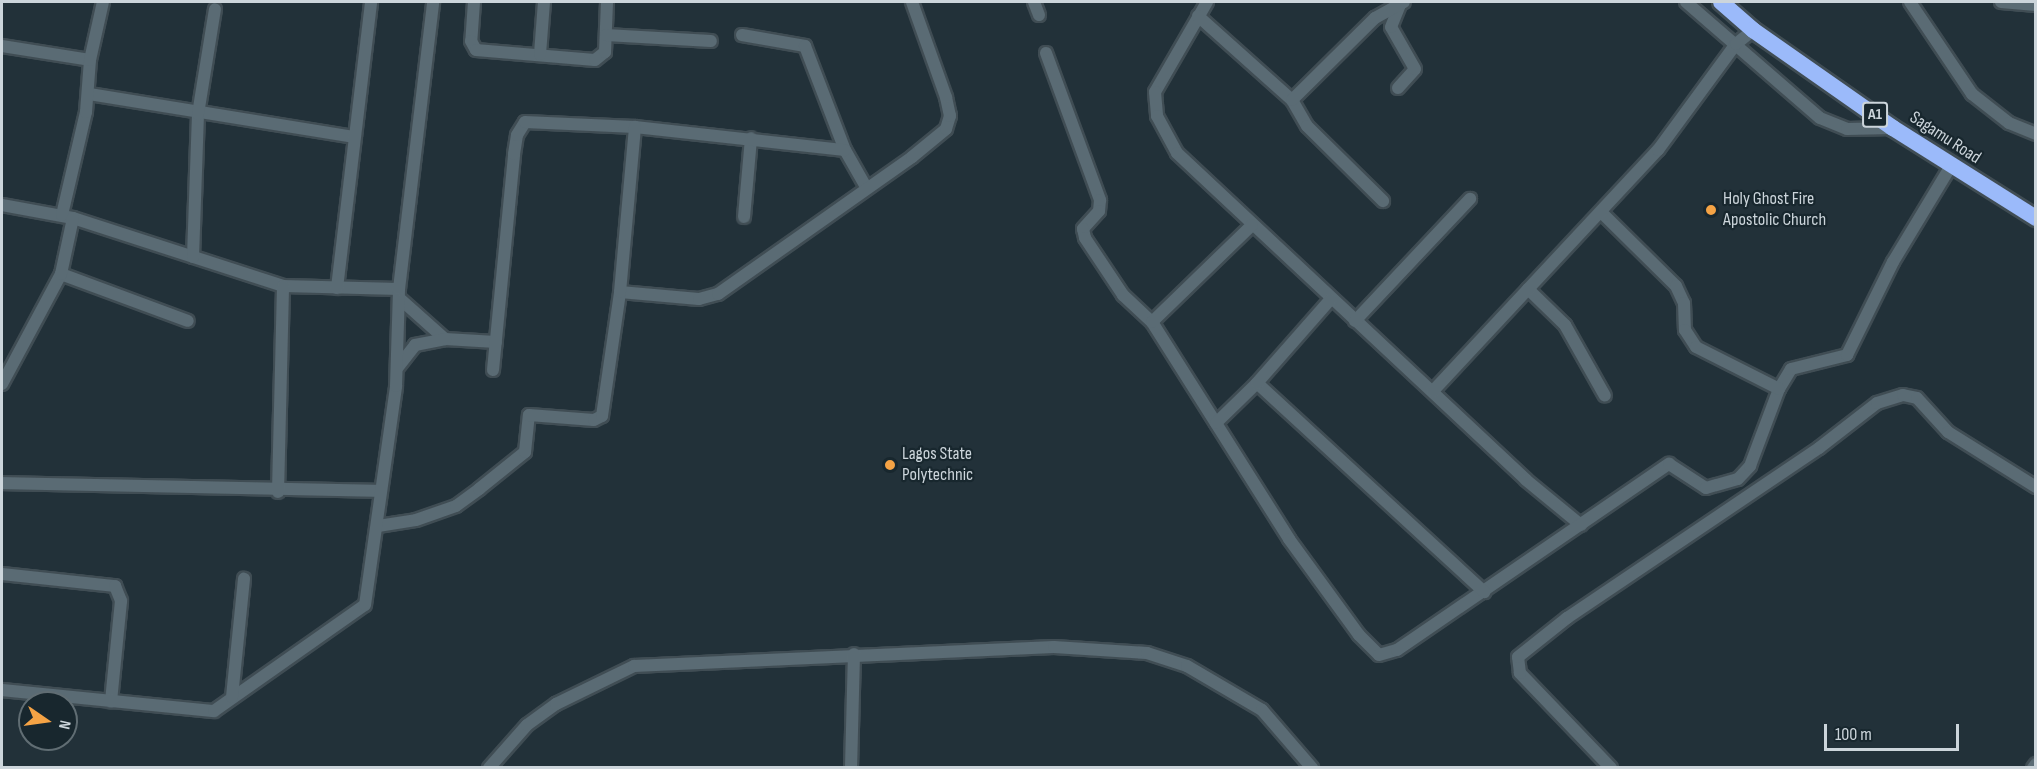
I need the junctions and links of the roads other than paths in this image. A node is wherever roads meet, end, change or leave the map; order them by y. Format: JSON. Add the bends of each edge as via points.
{"nodes":[{"id":1,"x":103,"y":2,"type":"edge"},
{"id":2,"x":372,"y":2,"type":"edge"},
{"id":3,"x":433,"y":2,"type":"edge"},
{"id":4,"x":474,"y":2,"type":"edge"},
{"id":5,"x":544,"y":2,"type":"edge"},
{"id":6,"x":607,"y":2,"type":"edge"},
{"id":7,"x":912,"y":2,"type":"edge"},
{"id":8,"x":1034,"y":2,"type":"edge"},
{"id":9,"x":1208,"y":2,"type":"edge"},
{"id":10,"x":1686,"y":2,"type":"edge"},
{"id":11,"x":1721,"y":2,"type":"edge"},
{"id":12,"x":1910,"y":2,"type":"edge"},
{"id":13,"x":2001,"y":2,"type":"edge"},
{"id":14,"x":2022,"y":2,"type":"edge"},
{"id":15,"x":1402,"y":3,"type":"edge"},
{"id":16,"x":2036,"y":5,"type":"edge"},
{"id":17,"x":215,"y":9,"type":"dead end"},
{"id":18,"x":1039,"y":15,"type":"dead end"},
{"id":19,"x":1198,"y":16,"type":"junction"},
{"id":20,"x":1753,"y":30,"type":"junction"},
{"id":21,"x":742,"y":34,"type":"dead end"},
{"id":22,"x":606,"y":35,"type":"junction"},
{"id":23,"x":711,"y":42,"type":"dead end"},
{"id":24,"x":1737,"y":44,"type":"junction"},
{"id":25,"x":2,"y":46,"type":"edge"},
{"id":26,"x":1046,"y":52,"type":"dead end"},
{"id":27,"x":540,"y":54,"type":"junction"},
{"id":28,"x":90,"y":60,"type":"junction"},
{"id":29,"x":1398,"y":88,"type":"dead end"},
{"id":30,"x":89,"y":94,"type":"junction"},
{"id":31,"x":1292,"y":100,"type":"junction"},
{"id":32,"x":198,"y":114,"type":"junction"},
{"id":33,"x":635,"y":127,"type":"junction"},
{"id":34,"x":1893,"y":128,"type":"junction"},
{"id":35,"x":2034,"y":133,"type":"edge"},
{"id":36,"x":354,"y":137,"type":"junction"},
{"id":37,"x":751,"y":138,"type":"junction"},
{"id":38,"x":2036,"y":147,"type":"edge"},
{"id":39,"x":845,"y":150,"type":"junction"},
{"id":40,"x":1951,"y":166,"type":"junction"},
{"id":41,"x":867,"y":187,"type":"junction"},
{"id":42,"x":1470,"y":199,"type":"dead end"},
{"id":43,"x":1383,"y":201,"type":"dead end"},
{"id":44,"x":2,"y":205,"type":"edge"},
{"id":45,"x":1601,"y":212,"type":"junction"},
{"id":46,"x":67,"y":216,"type":"junction"},
{"id":47,"x":744,"y":217,"type":"dead end"},
{"id":48,"x":2036,"y":218,"type":"edge"},
{"id":49,"x":1252,"y":225,"type":"junction"},
{"id":50,"x":193,"y":256,"type":"junction"},
{"id":51,"x":61,"y":274,"type":"junction"},
{"id":52,"x":283,"y":286,"type":"junction"},
{"id":53,"x":337,"y":288,"type":"junction"},
{"id":54,"x":1528,"y":289,"type":"junction"},
{"id":55,"x":620,"y":292,"type":"junction"},
{"id":56,"x":399,"y":294,"type":"junction"},
{"id":57,"x":1330,"y":300,"type":"junction"},
{"id":58,"x":188,"y":321,"type":"dead end"},
{"id":59,"x":1355,"y":321,"type":"junction"},
{"id":60,"x":1152,"y":322,"type":"junction"},
{"id":61,"x":445,"y":339,"type":"junction"},
{"id":62,"x":496,"y":342,"type":"junction"},
{"id":63,"x":397,"y":368,"type":"junction"},
{"id":64,"x":492,"y":370,"type":"dead end"},
{"id":65,"x":1257,"y":383,"type":"junction"},
{"id":66,"x":2,"y":384,"type":"edge"},
{"id":67,"x":1779,"y":388,"type":"junction"},
{"id":68,"x":1433,"y":391,"type":"junction"},
{"id":69,"x":1605,"y":396,"type":"dead end"},
{"id":70,"x":1216,"y":423,"type":"junction"},
{"id":71,"x":2,"y":483,"type":"edge"},
{"id":72,"x":2036,"y":487,"type":"edge"},
{"id":73,"x":380,"y":491,"type":"junction"},
{"id":74,"x":278,"y":492,"type":"junction"},
{"id":75,"x":1581,"y":525,"type":"junction"},
{"id":76,"x":378,"y":526,"type":"junction"},
{"id":77,"x":2,"y":574,"type":"edge"},
{"id":78,"x":244,"y":579,"type":"dead end"},
{"id":79,"x":1484,"y":592,"type":"junction"},
{"id":80,"x":854,"y":654,"type":"junction"},
{"id":81,"x":2,"y":690,"type":"edge"},
{"id":82,"x":232,"y":697,"type":"junction"},
{"id":83,"x":111,"y":702,"type":"junction"},
{"id":84,"x":489,"y":768,"type":"edge"},
{"id":85,"x":851,"y":768,"type":"edge"},
{"id":86,"x":1312,"y":768,"type":"edge"},
{"id":87,"x":1611,"y":768,"type":"edge"}],
"edges":[{"from":1,"to":28,"type":"street"},
{"from":2,"to":36,"type":"street"},
{"from":3,"to":56,"type":"street"},
{"from":4,"to":27,"type":"street","via":[[471,41],[476,50]]},
{"from":5,"to":27,"type":"street"},
{"from":6,"to":22,"type":"street"},
{"from":7,"to":41,"type":"street","via":[[946,97],[950,123],[912,157]]},
{"from":8,"to":18,"type":"street"},
{"from":9,"to":19,"type":"street"},
{"from":10,"to":24,"type":"street"},
{"from":11,"to":20,"type":"highway","name":"Sagamu Road","number":"A1"},
{"from":12,"to":35,"type":"street","via":[[1972,94],[1996,114]]},
{"from":13,"to":14,"type":"street"},
{"from":14,"to":16,"type":"street"},
{"from":15,"to":29,"type":"street","via":[[1391,27],[1415,69]]},
{"from":15,"to":31,"type":"street","via":[[1375,18]]},
{"from":17,"to":32,"type":"street"},
{"from":19,"to":31,"type":"street"},
{"from":19,"to":49,"type":"street","via":[[1157,83],[1157,116],[1177,153]]},
{"from":20,"to":24,"type":"street"},
{"from":20,"to":34,"type":"highway","name":"Sagamu Road","number":"A1"},
{"from":21,"to":39,"type":"street","via":[[805,46]]},
{"from":22,"to":23,"type":"street"},
{"from":22,"to":27,"type":"street","via":[[602,58]]},
{"from":24,"to":34,"type":"street","via":[[1820,118],[1847,129]]},
{"from":24,"to":45,"type":"street","via":[[1658,150]]},
{"from":25,"to":28,"type":"street"},
{"from":26,"to":60,"type":"street","via":[[1100,200],[1098,211],[1085,224],[1083,233],[1109,278]]},
{"from":28,"to":30,"type":"street"},
{"from":30,"to":32,"type":"street"},
{"from":30,"to":46,"type":"street"},
{"from":31,"to":43,"type":"street","via":[[1307,126]]},
{"from":32,"to":36,"type":"street"},
{"from":32,"to":50,"type":"street"},
{"from":33,"to":37,"type":"street"},
{"from":33,"to":55,"type":"street"},
{"from":33,"to":62,"type":"street","via":[[533,120],[520,127]]},
{"from":34,"to":40,"type":"highway","name":"Sagamu Road","number":"A1"},
{"from":35,"to":38,"type":"street"},
{"from":36,"to":53,"type":"street"},
{"from":37,"to":39,"type":"street"},
{"from":37,"to":47,"type":"street"},
{"from":39,"to":41,"type":"street"},
{"from":40,"to":48,"type":"highway","name":"Sagamu Road","number":"A1"},
{"from":40,"to":67,"type":"street","via":[[1893,262],[1847,355],[1791,369]]},
{"from":41,"to":55,"type":"street","via":[[708,298]]},
{"from":42,"to":59,"type":"street"},
{"from":44,"to":46,"type":"street"},
{"from":45,"to":54,"type":"street"},
{"from":45,"to":67,"type":"street","via":[[1676,286],[1684,303],[1685,330],[1696,346]]},
{"from":46,"to":50,"type":"street"},
{"from":46,"to":51,"type":"street"},
{"from":49,"to":57,"type":"street"},
{"from":49,"to":60,"type":"street"},
{"from":50,"to":52,"type":"street"},
{"from":51,"to":58,"type":"street"},
{"from":51,"to":66,"type":"street"},
{"from":52,"to":53,"type":"street"},
{"from":52,"to":74,"type":"street"},
{"from":53,"to":56,"type":"street"},
{"from":54,"to":68,"type":"street"},
{"from":54,"to":69,"type":"street","via":[[1565,325]]},
{"from":55,"to":76,"type":"street","via":[[602,416],[594,420],[529,415],[525,452],[456,506],[417,520]]},
{"from":56,"to":61,"type":"street"},
{"from":56,"to":63,"type":"street"},
{"from":57,"to":59,"type":"street"},
{"from":57,"to":65,"type":"street"},
{"from":59,"to":68,"type":"street"},
{"from":60,"to":70,"type":"street"},
{"from":61,"to":62,"type":"street"},
{"from":61,"to":63,"type":"street","via":[[415,345]]},
{"from":62,"to":64,"type":"street"},
{"from":63,"to":73,"type":"street"},
{"from":65,"to":70,"type":"street"},
{"from":65,"to":79,"type":"street"},
{"from":67,"to":75,"type":"street","via":[[1750,466],[1737,479],[1706,488],[1669,464]]},
{"from":68,"to":75,"type":"street","via":[[1526,480]]},
{"from":70,"to":79,"type":"street","via":[[1289,539],[1359,635],[1379,655],[1397,650]]},
{"from":71,"to":74,"type":"street"},
{"from":72,"to":87,"type":"street","via":[[1948,432],[1917,398],[1904,395],[1877,403],[1819,448],[1567,618],[1518,657],[1520,674]]},
{"from":73,"to":74,"type":"street"},
{"from":73,"to":76,"type":"street"},
{"from":75,"to":79,"type":"street"},
{"from":76,"to":82,"type":"street","via":[[365,605]]},
{"from":77,"to":83,"type":"street","via":[[115,586],[121,601]]},
{"from":78,"to":82,"type":"street"},
{"from":80,"to":84,"type":"street","via":[[634,666],[555,704],[527,725]]},
{"from":80,"to":85,"type":"street"},
{"from":80,"to":86,"type":"street","via":[[1054,647],[1147,654],[1187,666],[1262,710]]},
{"from":81,"to":83,"type":"street"},
{"from":82,"to":83,"type":"street","via":[[205,712]]}]}
